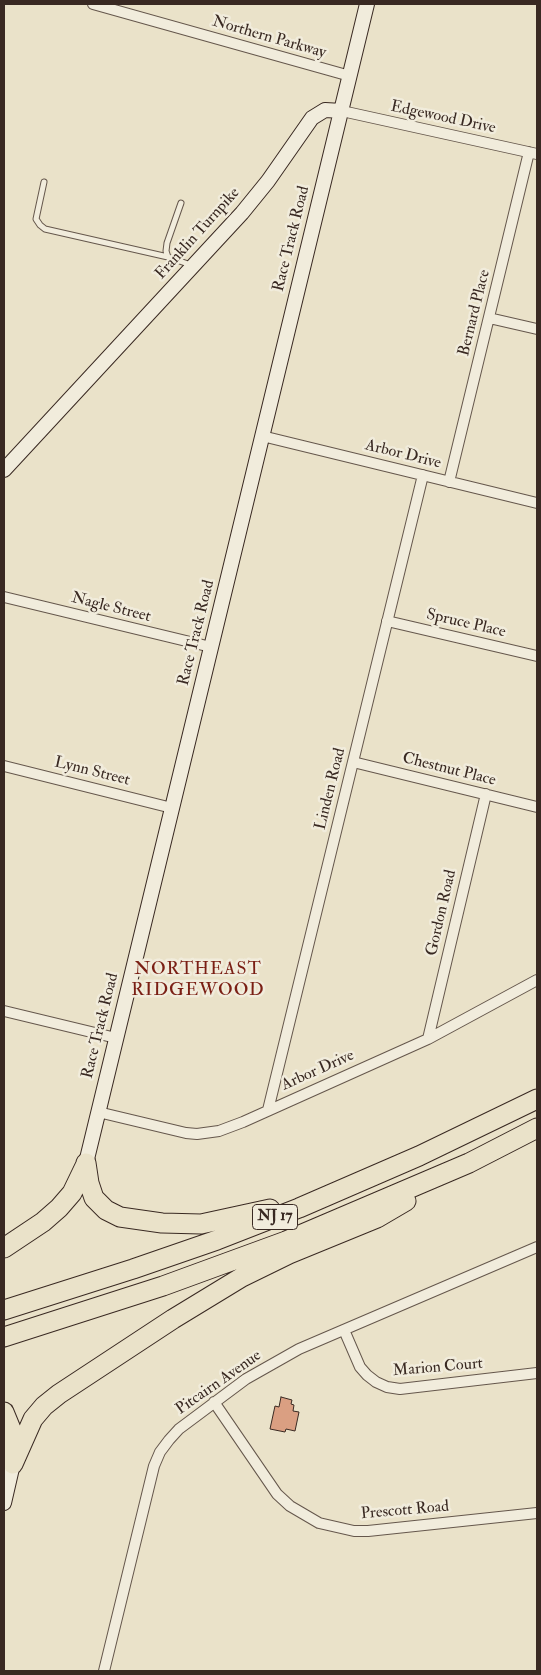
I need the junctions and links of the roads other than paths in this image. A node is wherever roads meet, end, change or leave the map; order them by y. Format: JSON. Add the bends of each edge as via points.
{"nodes":[{"id":1,"x":93,"y":4,"type":"edge"},
{"id":2,"x":368,"y":4,"type":"edge"},
{"id":3,"x":108,"y":6,"type":"edge"},
{"id":4,"x":350,"y":76,"type":"junction"},
{"id":5,"x":342,"y":111,"type":"junction"},
{"id":6,"x":533,"y":153,"type":"edge"},
{"id":7,"x":44,"y":182,"type":"dead end"},
{"id":8,"x":181,"y":203,"type":"dead end"},
{"id":9,"x":168,"y":256,"type":"junction"},
{"id":10,"x":194,"y":266,"type":"junction"},
{"id":11,"x":489,"y":318,"type":"junction"},
{"id":12,"x":537,"y":329,"type":"edge"},
{"id":13,"x":262,"y":436,"type":"junction"},
{"id":14,"x":4,"y":470,"type":"edge"},
{"id":15,"x":423,"y":475,"type":"junction"},
{"id":16,"x":449,"y":482,"type":"junction"},
{"id":17,"x":537,"y":503,"type":"edge"},
{"id":18,"x":4,"y":597,"type":"edge"},
{"id":19,"x":387,"y":621,"type":"junction"},
{"id":20,"x":211,"y":647,"type":"junction"},
{"id":21,"x":537,"y":656,"type":"edge"},
{"id":22,"x":353,"y":762,"type":"junction"},
{"id":23,"x":4,"y":766,"type":"edge"},
{"id":24,"x":486,"y":794,"type":"junction"},
{"id":25,"x":537,"y":807,"type":"edge"},
{"id":26,"x":172,"y":808,"type":"junction"},
{"id":27,"x":537,"y":980,"type":"edge"},
{"id":28,"x":4,"y":1011,"type":"edge"},
{"id":29,"x":116,"y":1038,"type":"junction"},
{"id":30,"x":428,"y":1039,"type":"junction"},
{"id":31,"x":537,"y":1099,"type":"edge"},
{"id":32,"x":268,"y":1110,"type":"junction"},
{"id":33,"x":98,"y":1112,"type":"junction"},
{"id":34,"x":537,"y":1128,"type":"edge"},
{"id":35,"x":86,"y":1163,"type":"junction"},
{"id":36,"x":469,"y":1163,"type":"junction"},
{"id":37,"x":339,"y":1191,"type":"junction"},
{"id":38,"x":537,"y":1247,"type":"edge"},
{"id":39,"x":4,"y":1248,"type":"edge"},
{"id":40,"x":4,"y":1310,"type":"edge"},
{"id":41,"x":344,"y":1330,"type":"junction"},
{"id":42,"x":4,"y":1336,"type":"edge"},
{"id":43,"x":537,"y":1372,"type":"edge"},
{"id":44,"x":214,"y":1402,"type":"junction"},
{"id":45,"x":4,"y":1412,"type":"edge"},
{"id":46,"x":13,"y":1464,"type":"junction"},
{"id":47,"x":4,"y":1503,"type":"edge"},
{"id":48,"x":537,"y":1513,"type":"edge"},
{"id":49,"x":104,"y":1671,"type":"edge"}],
"edges":[{"from":1,"to":3,"type":"street","name":"Northern Parkway"},
{"from":2,"to":4,"type":"street"},
{"from":3,"to":4,"type":"street","name":"Northern Parkway"},
{"from":4,"to":5,"type":"street"},
{"from":5,"to":6,"type":"street","name":"Edgewood Drive"},
{"from":5,"to":10,"type":"street","name":"Franklin Turnpike","via":[[325,110],[312,118],[254,198]]},
{"from":5,"to":13,"type":"street","name":"Race Track Road"},
{"from":6,"to":11,"type":"street","name":"Bernard Place"},
{"from":7,"to":9,"type":"lane","via":[[36,219],[45,229]]},
{"from":8,"to":9,"type":"lane","via":[[167,243]]},
{"from":9,"to":10,"type":"lane"},
{"from":10,"to":14,"type":"street","name":"Franklin Turnpike"},
{"from":11,"to":12,"type":"street"},
{"from":11,"to":16,"type":"street","name":"Bernard Place"},
{"from":13,"to":15,"type":"street","name":"Arbor Drive"},
{"from":13,"to":20,"type":"street","name":"Race Track Road"},
{"from":15,"to":16,"type":"street","name":"Arbor Drive"},
{"from":15,"to":19,"type":"street","name":"Linden Road"},
{"from":16,"to":17,"type":"street","name":"Arbor Drive"},
{"from":18,"to":20,"type":"street","name":"Nagle Street"},
{"from":19,"to":21,"type":"street","name":"Spruce Place"},
{"from":19,"to":22,"type":"street","name":"Linden Road"},
{"from":20,"to":26,"type":"street","name":"Race Track Road"},
{"from":22,"to":24,"type":"street","name":"Chestnut Place"},
{"from":22,"to":32,"type":"street","name":"Linden Road"},
{"from":23,"to":26,"type":"street","name":"Lynn Street"},
{"from":24,"to":25,"type":"street","name":"Chestnut Place"},
{"from":24,"to":30,"type":"street","name":"Gordon Road"},
{"from":26,"to":29,"type":"street","name":"Race Track Road"},
{"from":27,"to":30,"type":"street","name":"Arbor Drive"},
{"from":28,"to":29,"type":"street"},
{"from":29,"to":33,"type":"street","name":"Race Track Road"},
{"from":30,"to":32,"type":"street","name":"Arbor Drive"},
{"from":31,"to":37,"type":"highway","number":"NJ 17"},
{"from":32,"to":33,"type":"street","name":"Arbor Drive","via":[[219,1131],[197,1134]]},
{"from":33,"to":35,"type":"street","name":"Race Track Road"},
{"from":34,"to":36,"type":"highway","number":"NJ 17"},
{"from":35,"to":37,"type":"highway","via":[[91,1191],[99,1205],[120,1217],[162,1223],[213,1223]]},
{"from":35,"to":39,"type":"highway","via":[[72,1193],[59,1208]]},
{"from":36,"to":42,"type":"highway","number":"NJ 17","via":[[245,1257]]},
{"from":36,"to":46,"type":"highway","via":[[377,1218],[242,1277],[59,1394],[33,1419]]},
{"from":37,"to":40,"type":"highway","number":"NJ 17","via":[[176,1254]]},
{"from":38,"to":41,"type":"street","name":"Pitcairn Avenue"},
{"from":41,"to":43,"type":"street","name":"Marion Court","via":[[360,1367],[386,1387],[400,1389]]},
{"from":41,"to":44,"type":"street","name":"Pitcairn Avenue","via":[[299,1349],[246,1379]]},
{"from":44,"to":48,"type":"street","name":"Prescott Road","via":[[277,1494],[319,1524],[368,1531]]},
{"from":44,"to":49,"type":"street","name":"Pitcairn Avenue","via":[[169,1440],[154,1466]]},
{"from":45,"to":46,"type":"highway","via":[[13,1437]]},
{"from":46,"to":47,"type":"street"}]}
